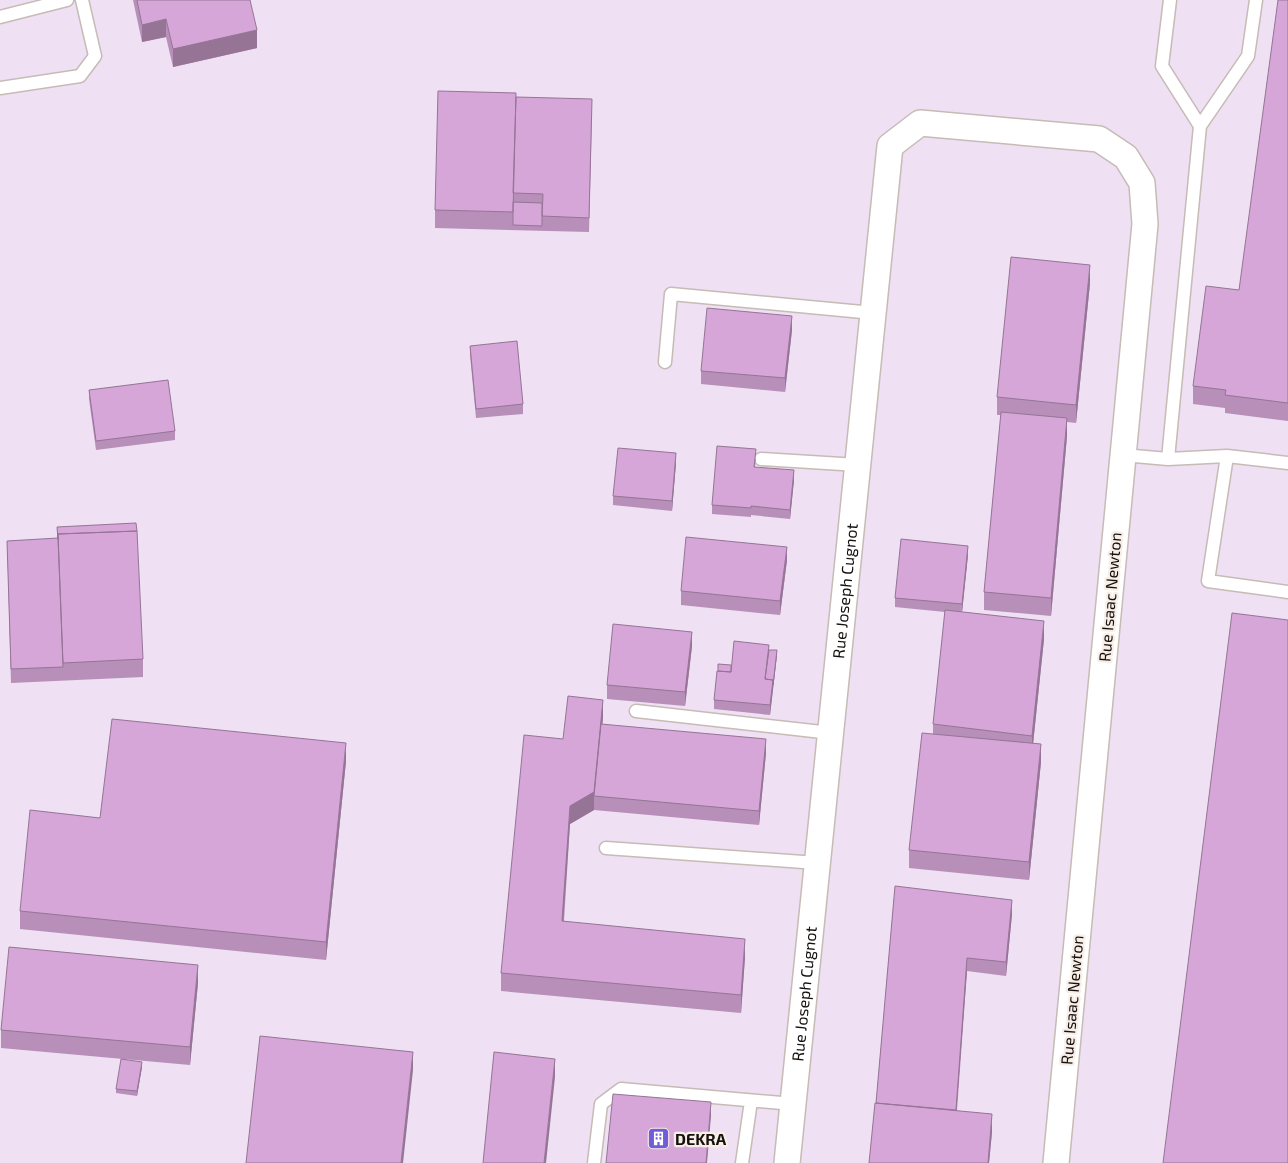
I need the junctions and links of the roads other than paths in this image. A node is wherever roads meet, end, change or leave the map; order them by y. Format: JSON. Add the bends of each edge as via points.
{"nodes":[{"id":1,"x":67,"y":0,"type":"edge"},
{"id":2,"x":82,"y":0,"type":"edge"},
{"id":3,"x":1170,"y":0,"type":"edge"},
{"id":4,"x":1256,"y":0,"type":"edge"},
{"id":5,"x":0,"y":17,"type":"edge"},
{"id":6,"x":0,"y":88,"type":"edge"},
{"id":7,"x":1200,"y":126,"type":"junction"},
{"id":8,"x":1009,"y":131,"type":"joint"},
{"id":9,"x":873,"y":313,"type":"junction"},
{"id":10,"x":665,"y":362,"type":"dead end"},
{"id":11,"x":1123,"y":455,"type":"junction"},
{"id":12,"x":1226,"y":456,"type":"junction"},
{"id":13,"x":761,"y":459,"type":"dead end"},
{"id":14,"x":1168,"y":459,"type":"junction"},
{"id":15,"x":1288,"y":463,"type":"edge"},
{"id":16,"x":858,"y":465,"type":"junction"},
{"id":17,"x":1288,"y":592,"type":"edge"},
{"id":18,"x":636,"y":711,"type":"dead end"},
{"id":19,"x":831,"y":733,"type":"junction"},
{"id":20,"x":606,"y":848,"type":"dead end"},
{"id":21,"x":817,"y":863,"type":"junction"},
{"id":22,"x":751,"y":1100,"type":"junction"},
{"id":23,"x":793,"y":1104,"type":"junction"},
{"id":24,"x":594,"y":1163,"type":"edge"},
{"id":25,"x":742,"y":1163,"type":"edge"},
{"id":26,"x":787,"y":1163,"type":"edge"},
{"id":27,"x":1056,"y":1163,"type":"edge"}],
"edges":[{"from":1,"to":5,"type":"lane"},
{"from":2,"to":6,"type":"lane","via":[[95,56],[80,76]]},
{"from":3,"to":7,"type":"lane","via":[[1162,66]]},
{"from":4,"to":7,"type":"lane","via":[[1248,56]]},
{"from":7,"to":14,"type":"lane"},
{"from":8,"to":9,"type":"street","name":"Rue Joseph Cugnot","via":[[920,123],[890,146]]},
{"from":8,"to":11,"type":"street","name":"Rue Isaac Newton","via":[[1099,139],[1126,158],[1142,183],[1145,224]]},
{"from":9,"to":10,"type":"lane","via":[[672,294]]},
{"from":9,"to":16,"type":"street","name":"Rue Joseph Cugnot"},
{"from":11,"to":14,"type":"lane"},
{"from":11,"to":27,"type":"street","name":"Rue Isaac Newton"},
{"from":12,"to":14,"type":"lane"},
{"from":12,"to":15,"type":"lane"},
{"from":12,"to":17,"type":"lane","via":[[1208,582]]},
{"from":13,"to":16,"type":"lane"},
{"from":16,"to":19,"type":"street","name":"Rue Joseph Cugnot"},
{"from":18,"to":19,"type":"lane"},
{"from":19,"to":21,"type":"street","name":"Rue Joseph Cugnot"},
{"from":20,"to":21,"type":"lane"},
{"from":21,"to":23,"type":"street","name":"Rue Joseph Cugnot"},
{"from":22,"to":23,"type":"lane"},
{"from":22,"to":24,"type":"lane","via":[[621,1090],[601,1104]]},
{"from":22,"to":25,"type":"lane"},
{"from":23,"to":26,"type":"street","name":"Rue Joseph Cugnot"}]}
